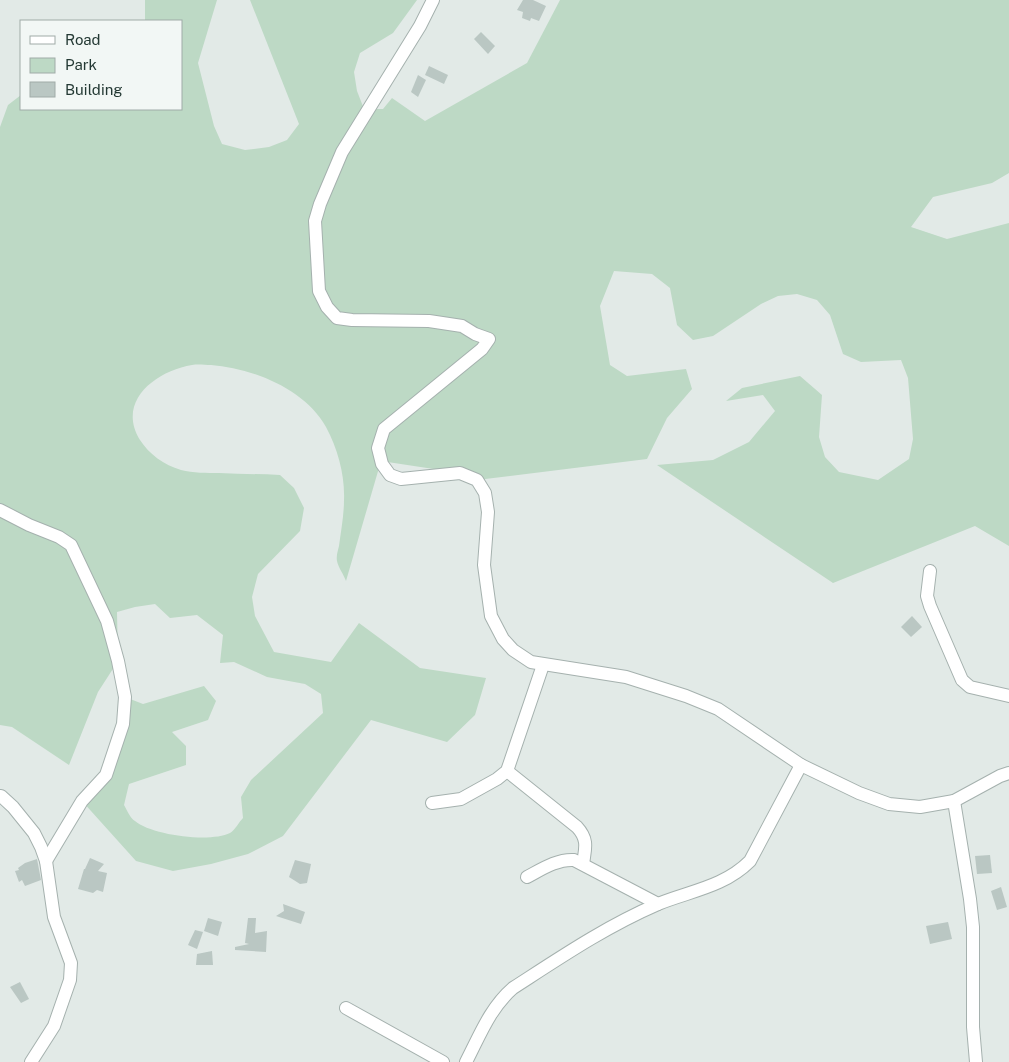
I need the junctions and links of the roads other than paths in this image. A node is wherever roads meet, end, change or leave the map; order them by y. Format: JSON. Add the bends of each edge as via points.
{"nodes":[{"id":1,"x":433,"y":0,"type":"edge"},
{"id":2,"x":0,"y":510,"type":"edge"},
{"id":3,"x":930,"y":572,"type":"dead end"},
{"id":4,"x":542,"y":665,"type":"junction"},
{"id":5,"x":1009,"y":696,"type":"edge"},
{"id":6,"x":801,"y":765,"type":"junction"},
{"id":7,"x":506,"y":771,"type":"junction"},
{"id":8,"x":1009,"y":773,"type":"edge"},
{"id":9,"x":1,"y":796,"type":"dead end"},
{"id":10,"x":954,"y":800,"type":"junction"},
{"id":11,"x":432,"y":802,"type":"dead end"},
{"id":12,"x":46,"y":861,"type":"junction"},
{"id":13,"x":583,"y":864,"type":"junction"},
{"id":14,"x":527,"y":877,"type":"dead end"},
{"id":15,"x":658,"y":904,"type":"junction"},
{"id":16,"x":346,"y":1008,"type":"dead end"},
{"id":17,"x":31,"y":1062,"type":"edge"},
{"id":18,"x":443,"y":1062,"type":"edge"},
{"id":19,"x":466,"y":1062,"type":"edge"},
{"id":20,"x":976,"y":1062,"type":"edge"}],
"edges":[{"from":1,"to":4,"type":"street","via":[[342,152],[320,204],[315,221],[319,291],[337,318],[429,321],[462,326],[489,339],[482,349],[384,429],[378,448],[382,464],[390,474],[401,479],[460,473],[477,480],[485,493],[488,512],[484,565],[491,616],[513,650]]},
{"from":2,"to":12,"type":"street","via":[[72,545],[107,621],[125,696],[123,724],[106,775],[82,801]]},
{"from":3,"to":5,"type":"street","via":[[927,596],[962,680],[970,687]]},
{"from":4,"to":6,"type":"street","via":[[626,677],[686,696],[718,709]]},
{"from":4,"to":7,"type":"street"},
{"from":6,"to":10,"type":"street","via":[[889,804],[920,807]]},
{"from":6,"to":15,"type":"street","via":[[750,861],[741,870],[718,883]]},
{"from":7,"to":11,"type":"street","via":[[461,799]]},
{"from":7,"to":13,"type":"street","via":[[584,835]]},
{"from":8,"to":10,"type":"street"},
{"from":9,"to":12,"type":"street","via":[[34,833]]},
{"from":10,"to":20,"type":"street","via":[[973,928]]},
{"from":12,"to":17,"type":"street","via":[[54,917],[72,970],[54,1026]]},
{"from":13,"to":14,"type":"street","via":[[564,859]]},
{"from":13,"to":15,"type":"street"},
{"from":15,"to":19,"type":"street","via":[[592,937],[513,988],[492,1010]]},
{"from":16,"to":18,"type":"street"}]}
